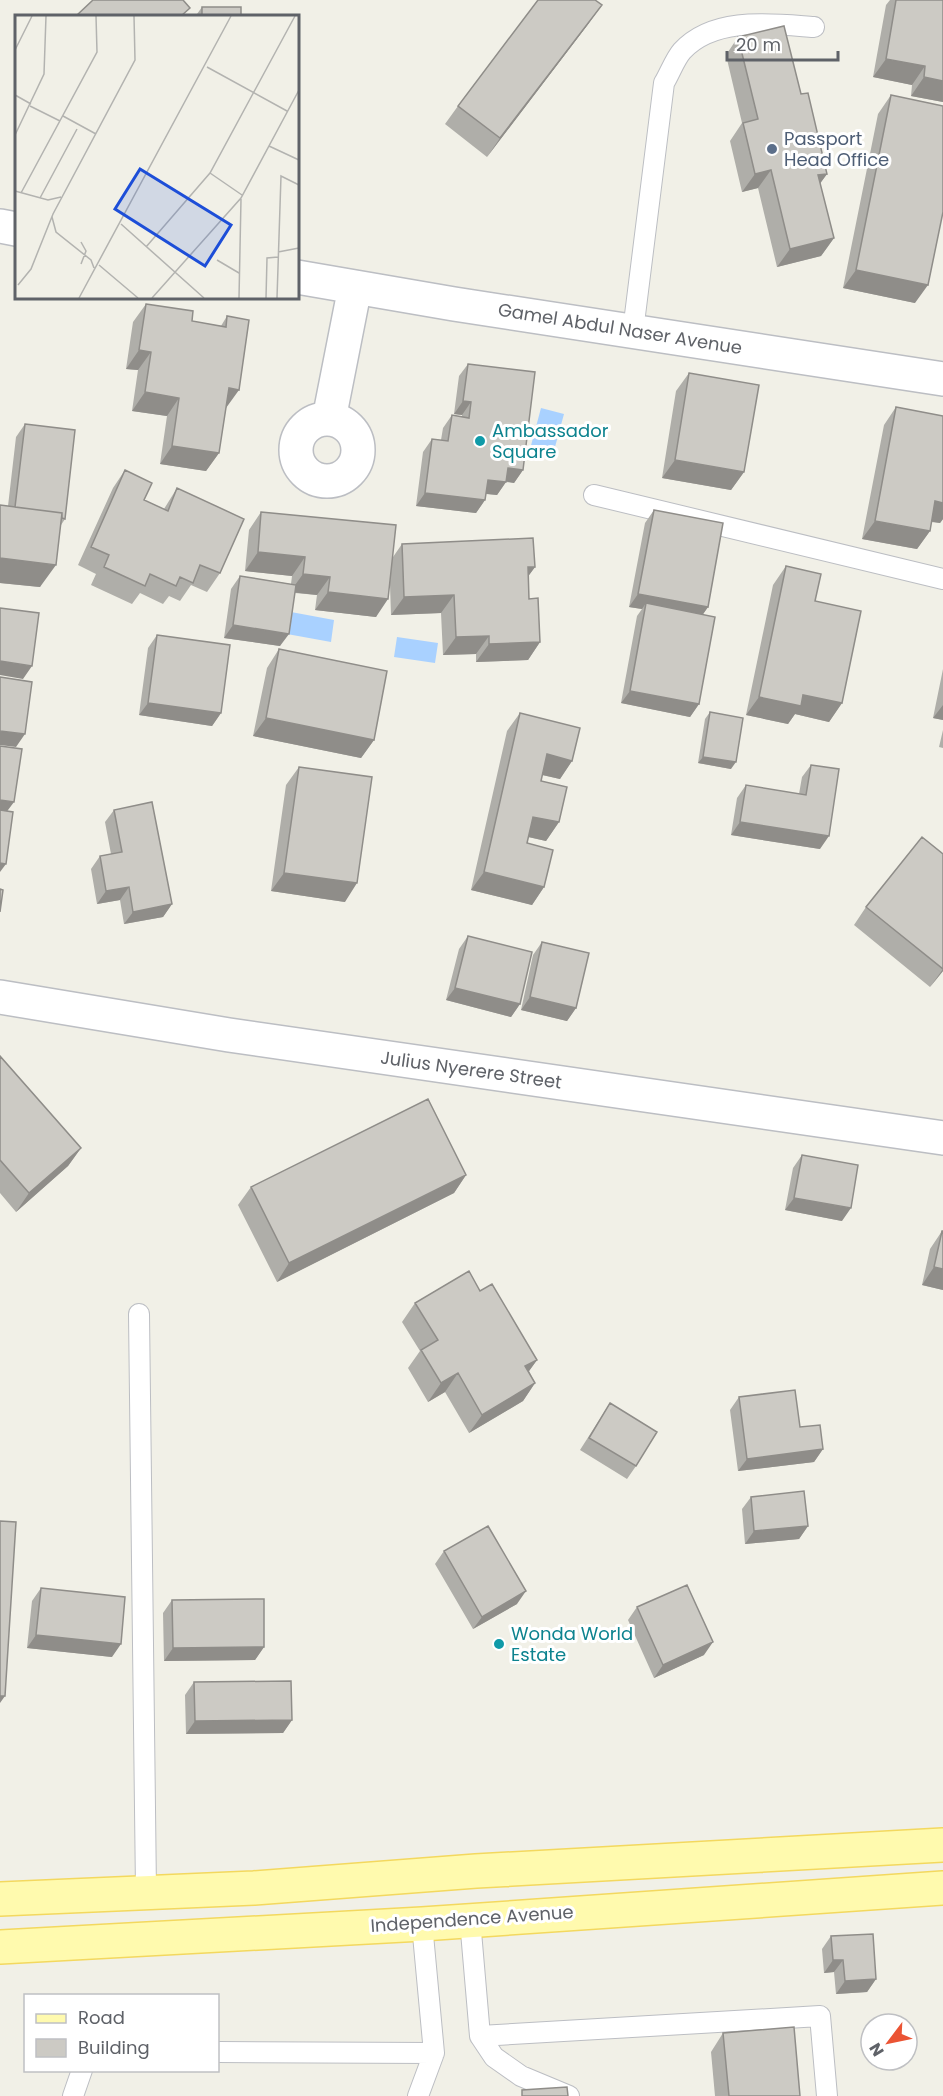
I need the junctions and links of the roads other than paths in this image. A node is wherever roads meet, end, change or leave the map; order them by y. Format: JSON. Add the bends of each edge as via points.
{"nodes":[{"id":1,"x":814,"y":27,"type":"dead end"},
{"id":2,"x":0,"y":226,"type":"edge"},
{"id":3,"x":15,"y":229,"type":"edge"},
{"id":4,"x":298,"y":277,"type":"edge"},
{"id":5,"x":355,"y":287,"type":"junction"},
{"id":6,"x":633,"y":332,"type":"junction"},
{"id":7,"x":943,"y":379,"type":"edge"},
{"id":8,"x":329,"y":419,"type":"dead end"},
{"id":9,"x":594,"y":495,"type":"dead end"},
{"id":10,"x":943,"y":579,"type":"edge"},
{"id":11,"x":0,"y":997,"type":"edge"},
{"id":12,"x":943,"y":1138,"type":"edge"},
{"id":13,"x":140,"y":1314,"type":"dead end"},
{"id":14,"x":943,"y":1845,"type":"edge"},
{"id":15,"x":943,"y":1888,"type":"edge"},
{"id":16,"x":146,"y":1891,"type":"junction"},
{"id":17,"x":0,"y":1899,"type":"edge"},
{"id":18,"x":470,"y":1920,"type":"junction"},
{"id":19,"x":422,"y":1924,"type":"junction"},
{"id":20,"x":0,"y":1947,"type":"edge"},
{"id":21,"x":480,"y":2036,"type":"junction"},
{"id":22,"x":219,"y":2052,"type":"edge"},
{"id":23,"x":434,"y":2053,"type":"junction"},
{"id":24,"x":81,"y":2072,"type":"edge"},
{"id":25,"x":73,"y":2096,"type":"edge"},
{"id":26,"x":418,"y":2096,"type":"edge"},
{"id":27,"x":569,"y":2096,"type":"edge"},
{"id":28,"x":827,"y":2096,"type":"edge"}],
"edges":[{"from":1,"to":6,"type":"lane","via":[[750,25],[707,33],[682,51],[664,83]]},
{"from":2,"to":3,"type":"street"},
{"from":4,"to":5,"type":"street","name":"Gamel Abdul Naser Avenue"},
{"from":5,"to":6,"type":"street","name":"Gamel Abdul Naser Avenue"},
{"from":5,"to":8,"type":"street"},
{"from":6,"to":7,"type":"street","name":"Gamel Abdul Naser Avenue"},
{"from":9,"to":10,"type":"lane"},
{"from":11,"to":12,"type":"street","name":"Julius Nyerere Street","via":[[229,1035]]},
{"from":13,"to":16,"type":"lane"},
{"from":14,"to":16,"type":"main road","via":[[476,1871],[254,1888]]},
{"from":15,"to":18,"type":"main road","name":"Independence Avenue"},
{"from":16,"to":17,"type":"main road"},
{"from":18,"to":19,"type":"main road","name":"Independence Avenue"},
{"from":18,"to":21,"type":"lane"},
{"from":19,"to":20,"type":"main road","name":"Independence Avenue"},
{"from":19,"to":23,"type":"lane"},
{"from":21,"to":27,"type":"lane","via":[[494,2057],[521,2076]]},
{"from":21,"to":28,"type":"lane","via":[[820,2016]]},
{"from":22,"to":23,"type":"lane"},
{"from":23,"to":26,"type":"lane"},
{"from":24,"to":25,"type":"lane"}]}
